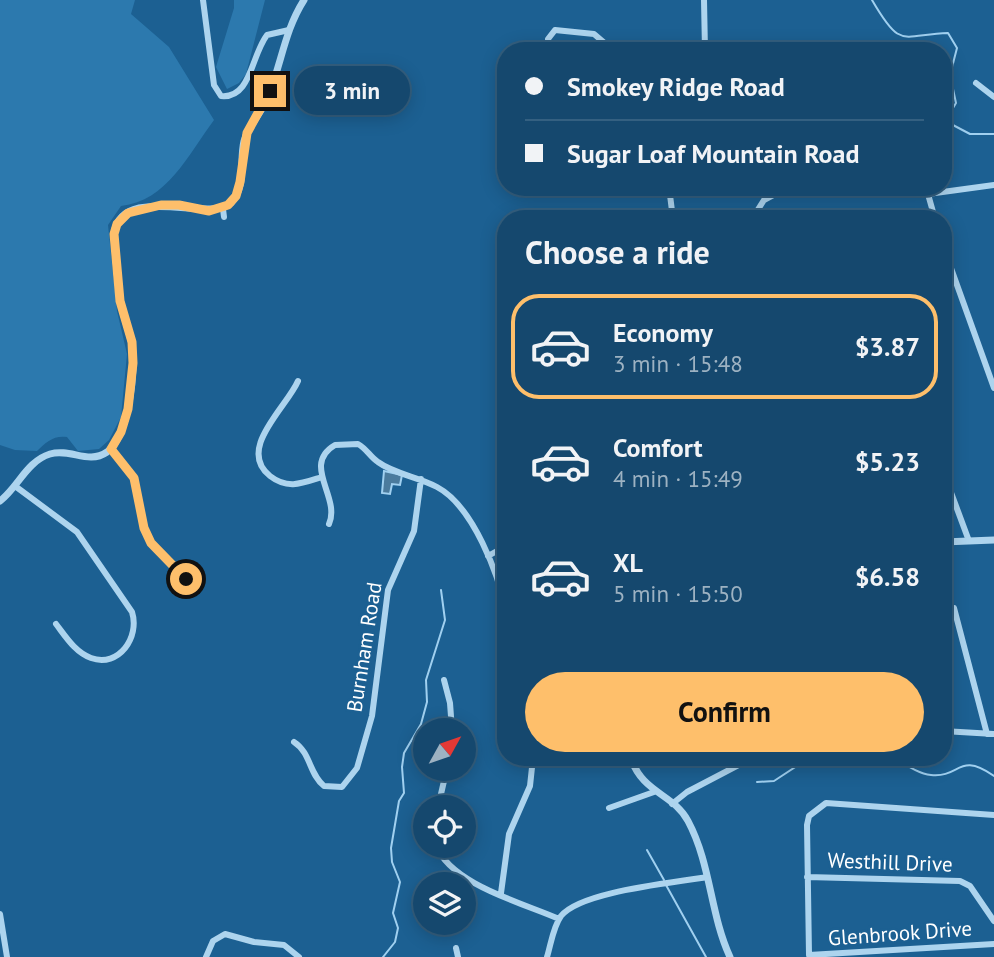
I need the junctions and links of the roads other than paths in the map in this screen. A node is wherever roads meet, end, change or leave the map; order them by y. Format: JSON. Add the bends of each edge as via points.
{"nodes":[{"id":1,"x":203,"y":0,"type":"edge"},
{"id":2,"x":304,"y":0,"type":"edge"},
{"id":3,"x":704,"y":0,"type":"edge"},
{"id":4,"x":289,"y":30,"type":"junction"},
{"id":5,"x":550,"y":42,"type":"edge"},
{"id":6,"x":603,"y":42,"type":"edge"},
{"id":7,"x":705,"y":42,"type":"edge"},
{"id":8,"x":976,"y":83,"type":"dead end"},
{"id":9,"x":994,"y":97,"type":"edge"},
{"id":10,"x":994,"y":185,"type":"edge"},
{"id":11,"x":952,"y":188,"type":"edge"},
{"id":12,"x":771,"y":196,"type":"edge"},
{"id":13,"x":758,"y":210,"type":"edge"},
{"id":14,"x":952,"y":271,"type":"edge"},
{"id":15,"x":298,"y":381,"type":"dead end"},
{"id":16,"x":994,"y":388,"type":"edge"},
{"id":17,"x":111,"y":449,"type":"junction"},
{"id":18,"x":322,"y":477,"type":"junction"},
{"id":19,"x":421,"y":479,"type":"junction"},
{"id":20,"x":15,"y":486,"type":"junction"},
{"id":21,"x":952,"y":495,"type":"edge"},
{"id":22,"x":0,"y":501,"type":"edge"},
{"id":23,"x":329,"y":524,"type":"dead end"},
{"id":24,"x":994,"y":540,"type":"edge"},
{"id":25,"x":969,"y":541,"type":"junction"},
{"id":26,"x":952,"y":542,"type":"edge"},
{"id":27,"x":497,"y":551,"type":"edge"},
{"id":28,"x":488,"y":556,"type":"junction"},
{"id":29,"x":186,"y":579,"type":"dead end"},
{"id":30,"x":497,"y":584,"type":"edge"},
{"id":31,"x":954,"y":608,"type":"dead end"},
{"id":32,"x":56,"y":624,"type":"dead end"},
{"id":33,"x":444,"y":680,"type":"dead end"},
{"id":34,"x":451,"y":718,"type":"edge"},
{"id":35,"x":952,"y":732,"type":"edge"},
{"id":36,"x":991,"y":734,"type":"edge"},
{"id":37,"x":294,"y":742,"type":"dead end"},
{"id":38,"x":532,"y":766,"type":"edge"},
{"id":39,"x":634,"y":766,"type":"edge"},
{"id":40,"x":737,"y":766,"type":"edge"},
{"id":41,"x":654,"y":792,"type":"junction"},
{"id":42,"x":672,"y":804,"type":"junction"},
{"id":43,"x":609,"y":808,"type":"dead end"},
{"id":44,"x":994,"y":815,"type":"edge"},
{"id":45,"x":442,"y":858,"type":"edge"},
{"id":46,"x":707,"y":877,"type":"junction"},
{"id":47,"x":807,"y":877,"type":"junction"},
{"id":48,"x":501,"y":893,"type":"junction"},
{"id":49,"x":0,"y":914,"type":"edge"},
{"id":50,"x":559,"y":919,"type":"junction"},
{"id":51,"x":994,"y":921,"type":"edge"},
{"id":52,"x":994,"y":944,"type":"edge"},
{"id":53,"x":456,"y":948,"type":"dead end"},
{"id":54,"x":924,"y":954,"type":"edge"},
{"id":55,"x":808,"y":956,"type":"edge"},
{"id":56,"x":7,"y":957,"type":"edge"},
{"id":57,"x":206,"y":957,"type":"edge"},
{"id":58,"x":299,"y":957,"type":"edge"},
{"id":59,"x":458,"y":957,"type":"edge"},
{"id":60,"x":547,"y":957,"type":"edge"},
{"id":61,"x":730,"y":957,"type":"edge"}],
"edges":[{"from":1,"to":4,"type":"street","via":[[214,85],[221,96],[229,96],[247,83],[255,53],[267,35]]},
{"from":2,"to":4,"type":"street"},
{"from":3,"to":7,"type":"street"},
{"from":4,"to":17,"type":"street","via":[[268,97],[244,141],[238,190],[223,213],[161,205],[128,213],[117,224],[120,301],[133,363],[128,409]]},
{"from":5,"to":6,"type":"street","via":[[555,30],[594,34]]},
{"from":8,"to":9,"type":"street"},
{"from":10,"to":11,"type":"street"},
{"from":12,"to":13,"type":"street"},
{"from":14,"to":16,"type":"street"},
{"from":15,"to":18,"type":"street","via":[[262,439],[259,461],[283,484]]},
{"from":17,"to":20,"type":"street","via":[[92,458],[64,453],[44,457]]},
{"from":17,"to":29,"type":"street","via":[[134,478],[151,543]]},
{"from":18,"to":19,"type":"street","via":[[324,454],[348,442],[363,446],[379,464]]},
{"from":18,"to":23,"type":"street","via":[[332,513]]},
{"from":19,"to":28,"type":"street","via":[[457,503]]},
{"from":19,"to":37,"type":"street","name":"Burnham Road","via":[[414,531],[388,590],[377,696],[353,776],[342,787],[324,786]]},
{"from":20,"to":22,"type":"street"},
{"from":20,"to":32,"type":"street","via":[[83,539],[132,612],[134,629],[122,652],[102,660],[78,650]]},
{"from":21,"to":25,"type":"street"},
{"from":24,"to":25,"type":"street"},
{"from":25,"to":26,"type":"street"},
{"from":27,"to":28,"type":"street"},
{"from":28,"to":30,"type":"street"},
{"from":31,"to":36,"type":"street"},
{"from":33,"to":34,"type":"street"},
{"from":35,"to":36,"type":"street"},
{"from":38,"to":48,"type":"street","via":[[530,786],[509,834]]},
{"from":39,"to":41,"type":"street"},
{"from":40,"to":42,"type":"street"},
{"from":41,"to":42,"type":"street"},
{"from":41,"to":43,"type":"street"},
{"from":42,"to":46,"type":"street","via":[[690,823]]},
{"from":44,"to":47,"type":"street","via":[[826,803],[808,820]]},
{"from":45,"to":48,"type":"street","via":[[454,872]]},
{"from":46,"to":50,"type":"street","via":[[595,899]]},
{"from":46,"to":61,"type":"street","via":[[716,923]]},
{"from":47,"to":51,"type":"street","name":"Westhill Drive","via":[[960,881],[970,886]]},
{"from":47,"to":55,"type":"street"},
{"from":48,"to":50,"type":"street"},
{"from":49,"to":56,"type":"street"},
{"from":50,"to":60,"type":"street"},
{"from":52,"to":54,"type":"street","name":"Glenbrook Drive"},
{"from":53,"to":59,"type":"street"},
{"from":54,"to":55,"type":"street","name":"Glenbrook Drive"},
{"from":57,"to":58,"type":"street","via":[[213,941],[225,934],[284,945]]}]}
